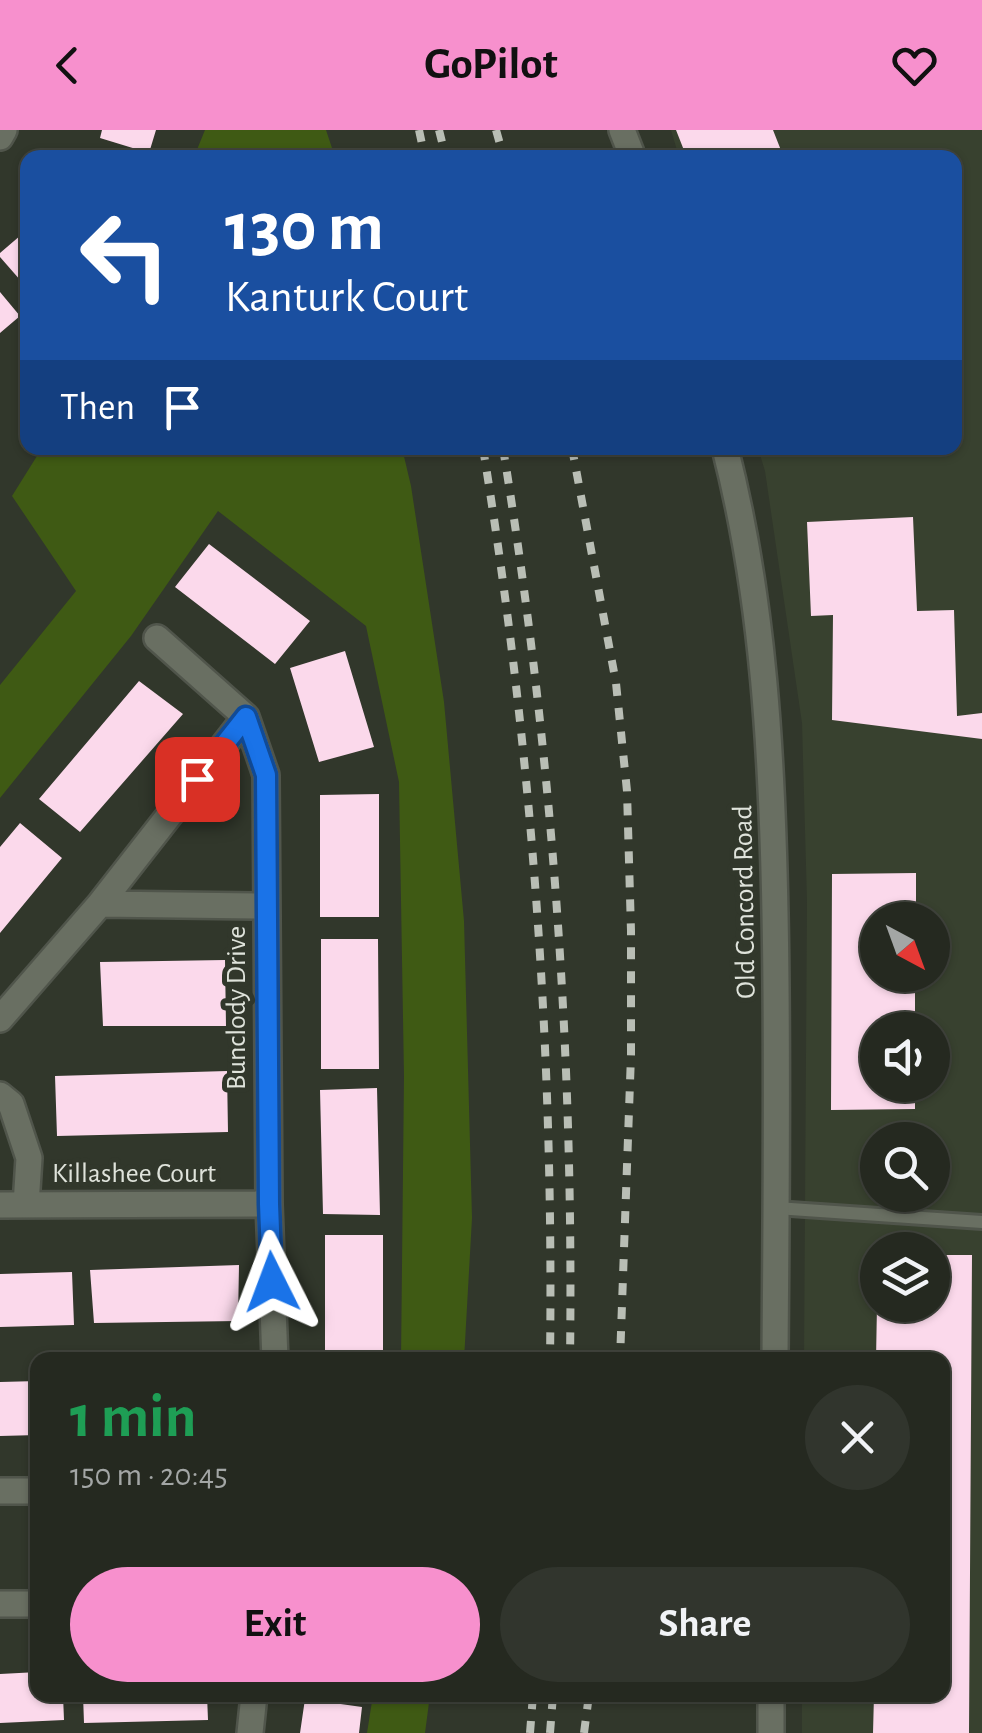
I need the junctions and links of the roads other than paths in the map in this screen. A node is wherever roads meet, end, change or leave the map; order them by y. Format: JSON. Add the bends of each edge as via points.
{"nodes":[{"id":1,"x":4,"y":130,"type":"edge"},
{"id":2,"x":0,"y":137,"type":"edge"},
{"id":3,"x":726,"y":455,"type":"edge"},
{"id":4,"x":157,"y":638,"type":"dead end"},
{"id":5,"x":246,"y":717,"type":"junction"},
{"id":6,"x":100,"y":904,"type":"junction"},
{"id":7,"x":266,"y":906,"type":"junction"},
{"id":8,"x":0,"y":1019,"type":"edge"},
{"id":9,"x":0,"y":1095,"type":"edge"},
{"id":10,"x":26,"y":1204,"type":"junction"},
{"id":11,"x":269,"y":1204,"type":"junction"},
{"id":12,"x":0,"y":1205,"type":"edge"},
{"id":13,"x":776,"y":1208,"type":"junction"},
{"id":14,"x":982,"y":1222,"type":"edge"},
{"id":15,"x":276,"y":1352,"type":"edge"},
{"id":16,"x":775,"y":1352,"type":"edge"},
{"id":17,"x":0,"y":1491,"type":"edge"},
{"id":18,"x":30,"y":1491,"type":"edge"},
{"id":19,"x":0,"y":1604,"type":"edge"},
{"id":20,"x":30,"y":1604,"type":"edge"},
{"id":21,"x":253,"y":1702,"type":"edge"},
{"id":22,"x":772,"y":1702,"type":"edge"},
{"id":23,"x":250,"y":1733,"type":"edge"},
{"id":24,"x":771,"y":1733,"type":"edge"}],
"edges":[{"from":1,"to":2,"type":"street"},
{"from":3,"to":13,"type":"street","name":"Old Concord Road","via":[[752,576],[772,786]]},
{"from":4,"to":5,"type":"street","name":"Bunclody Drive"},
{"from":5,"to":6,"type":"street"},
{"from":5,"to":7,"type":"street","name":"Bunclody Drive","via":[[266,775]]},
{"from":6,"to":7,"type":"street"},
{"from":6,"to":8,"type":"street"},
{"from":7,"to":11,"type":"street","name":"Bunclody Drive"},
{"from":9,"to":10,"type":"street","via":[[11,1104],[29,1158]]},
{"from":10,"to":11,"type":"street","name":"Killashee Court"},
{"from":10,"to":12,"type":"street","name":"Killashee Court"},
{"from":11,"to":15,"type":"street","name":"Bunclody Drive"},
{"from":13,"to":14,"type":"lane"},
{"from":13,"to":16,"type":"street","name":"Old Concord Road"},
{"from":17,"to":18,"type":"street"},
{"from":19,"to":20,"type":"street"},
{"from":21,"to":23,"type":"street"},
{"from":22,"to":24,"type":"street"}]}
